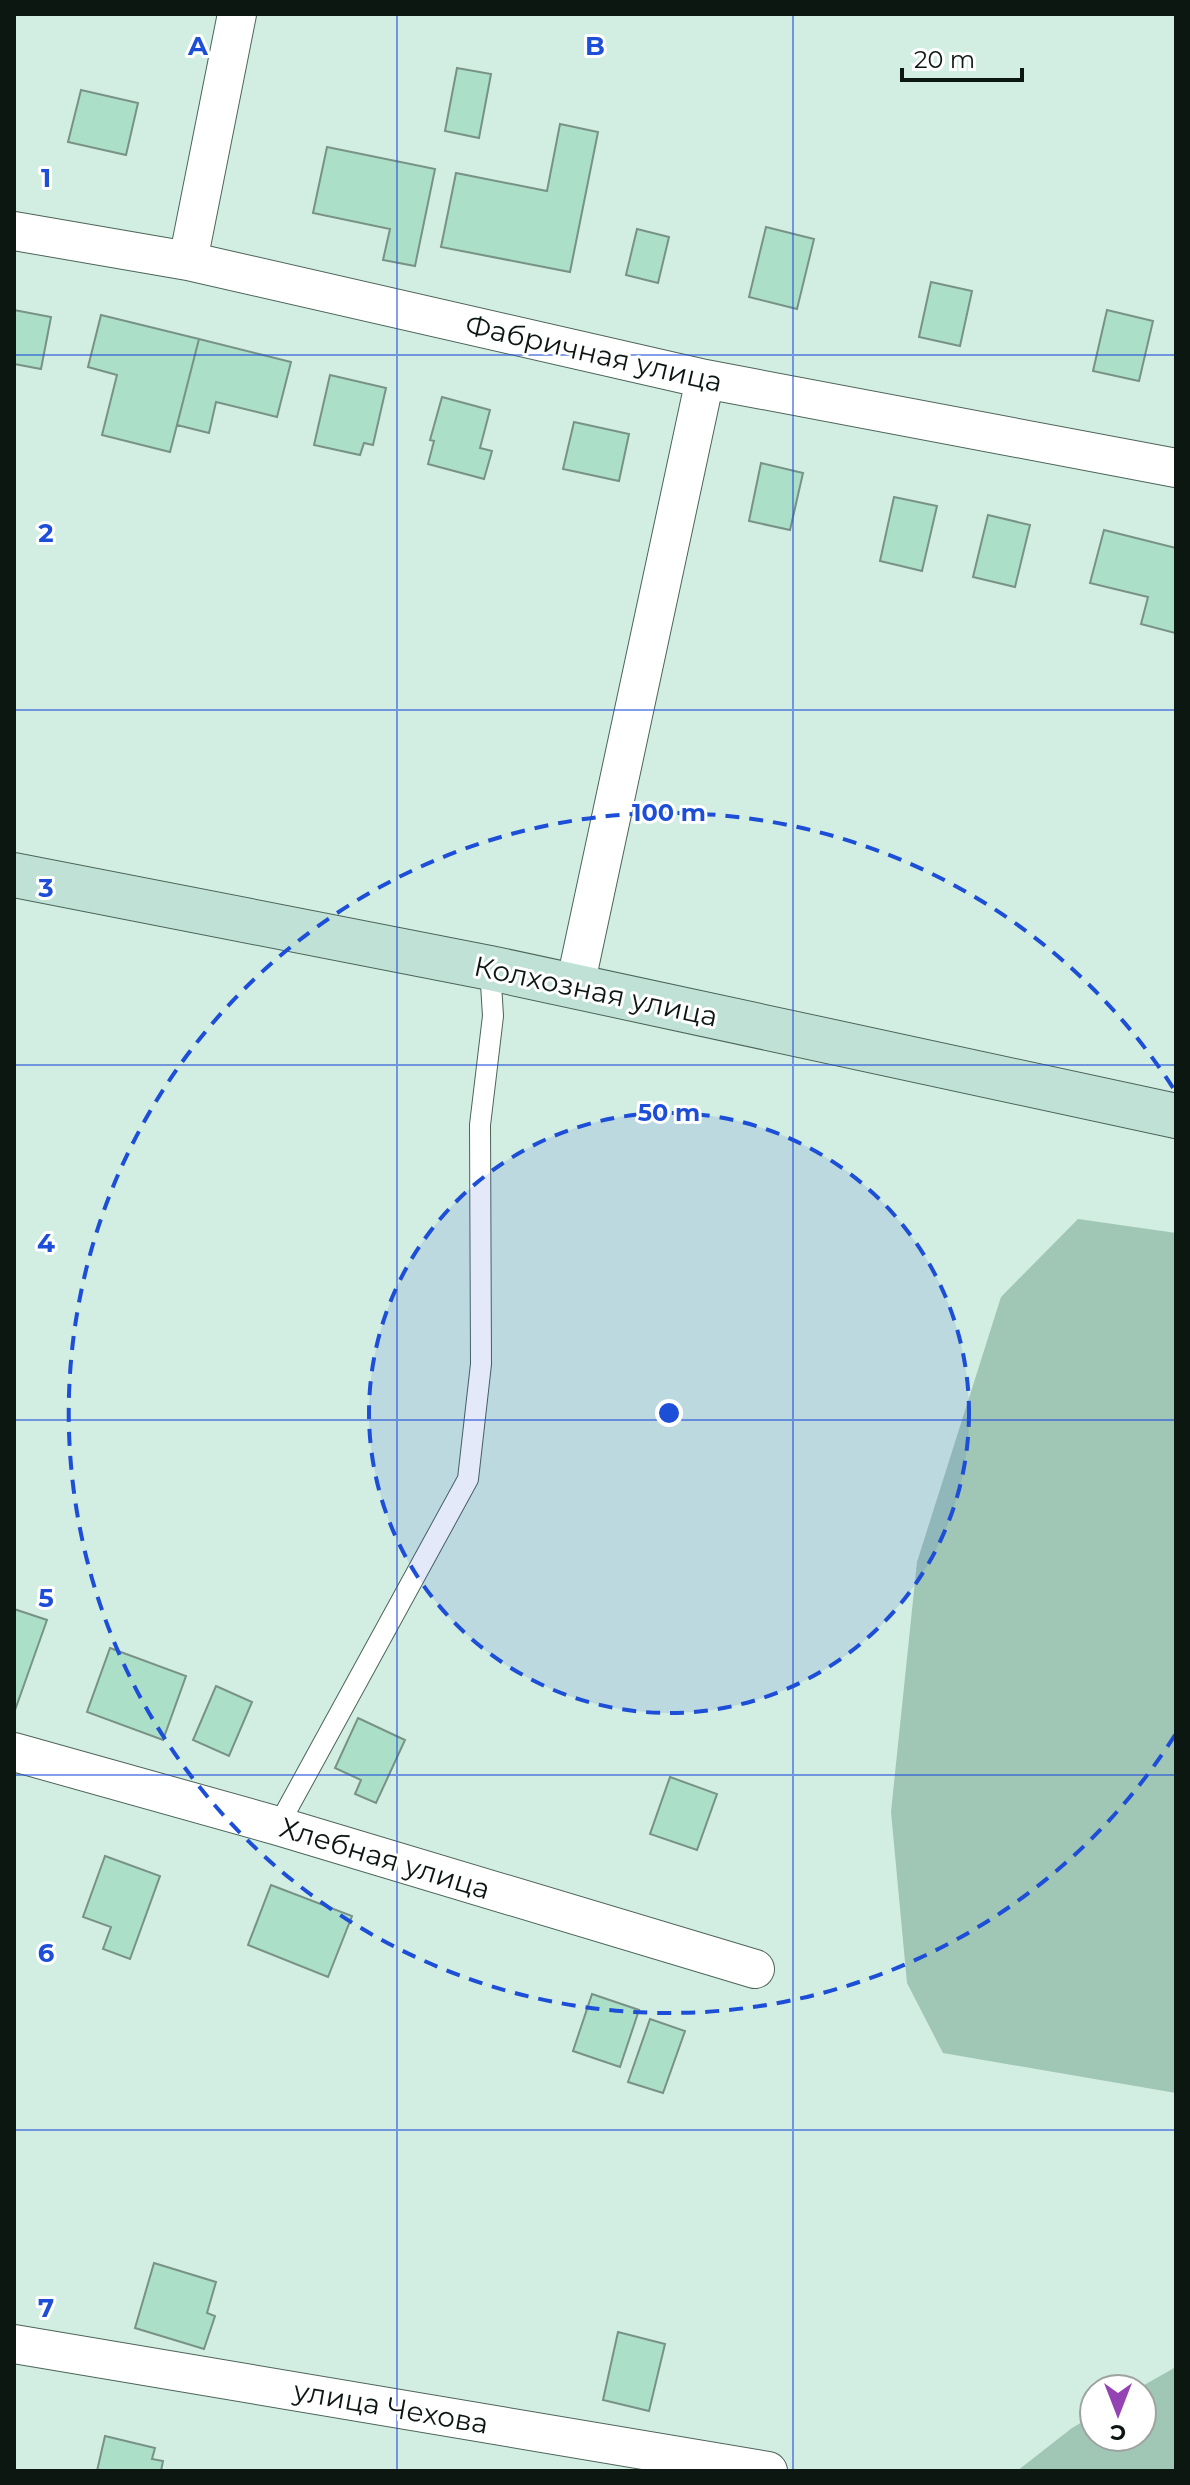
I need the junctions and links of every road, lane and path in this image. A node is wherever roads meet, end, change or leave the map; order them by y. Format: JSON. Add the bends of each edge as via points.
{"nodes":[{"id":1,"x":237,"y":14,"type":"edge"},
{"id":2,"x":14,"y":231,"type":"edge"},
{"id":3,"x":188,"y":261,"type":"junction"},
{"id":4,"x":705,"y":379,"type":"junction"},
{"id":5,"x":1176,"y":468,"type":"edge"},
{"id":6,"x":14,"y":875,"type":"edge"},
{"id":7,"x":490,"y":968,"type":"junction"},
{"id":8,"x":575,"y":986,"type":"junction"},
{"id":9,"x":1176,"y":1116,"type":"edge"},
{"id":10,"x":14,"y":1752,"type":"edge"},
{"id":11,"x":278,"y":1826,"type":"junction"},
{"id":12,"x":755,"y":1969,"type":"dead end"},
{"id":13,"x":14,"y":2344,"type":"edge"},
{"id":14,"x":768,"y":2471,"type":"edge"}],
"edges":[{"from":1,"to":3,"type":"street"},
{"from":2,"to":3,"type":"street","name":"Фабричная улица"},
{"from":3,"to":4,"type":"street","name":"Фабричная улица"},
{"from":4,"to":5,"type":"street","name":"Фабричная улица"},
{"from":4,"to":8,"type":"street"},
{"from":6,"to":7,"type":"street","name":"Колхозная улица"},
{"from":7,"to":8,"type":"street","name":"Колхозная улица"},
{"from":7,"to":11,"type":"lane","via":[[493,1016],[480,1125],[481,1364],[468,1479]]},
{"from":8,"to":9,"type":"street","name":"Колхозная улица"},
{"from":10,"to":11,"type":"street","name":"Хлебная улица"},
{"from":11,"to":12,"type":"street","name":"Хлебная улица"},
{"from":13,"to":14,"type":"street","name":"улица Чехова"}]}
